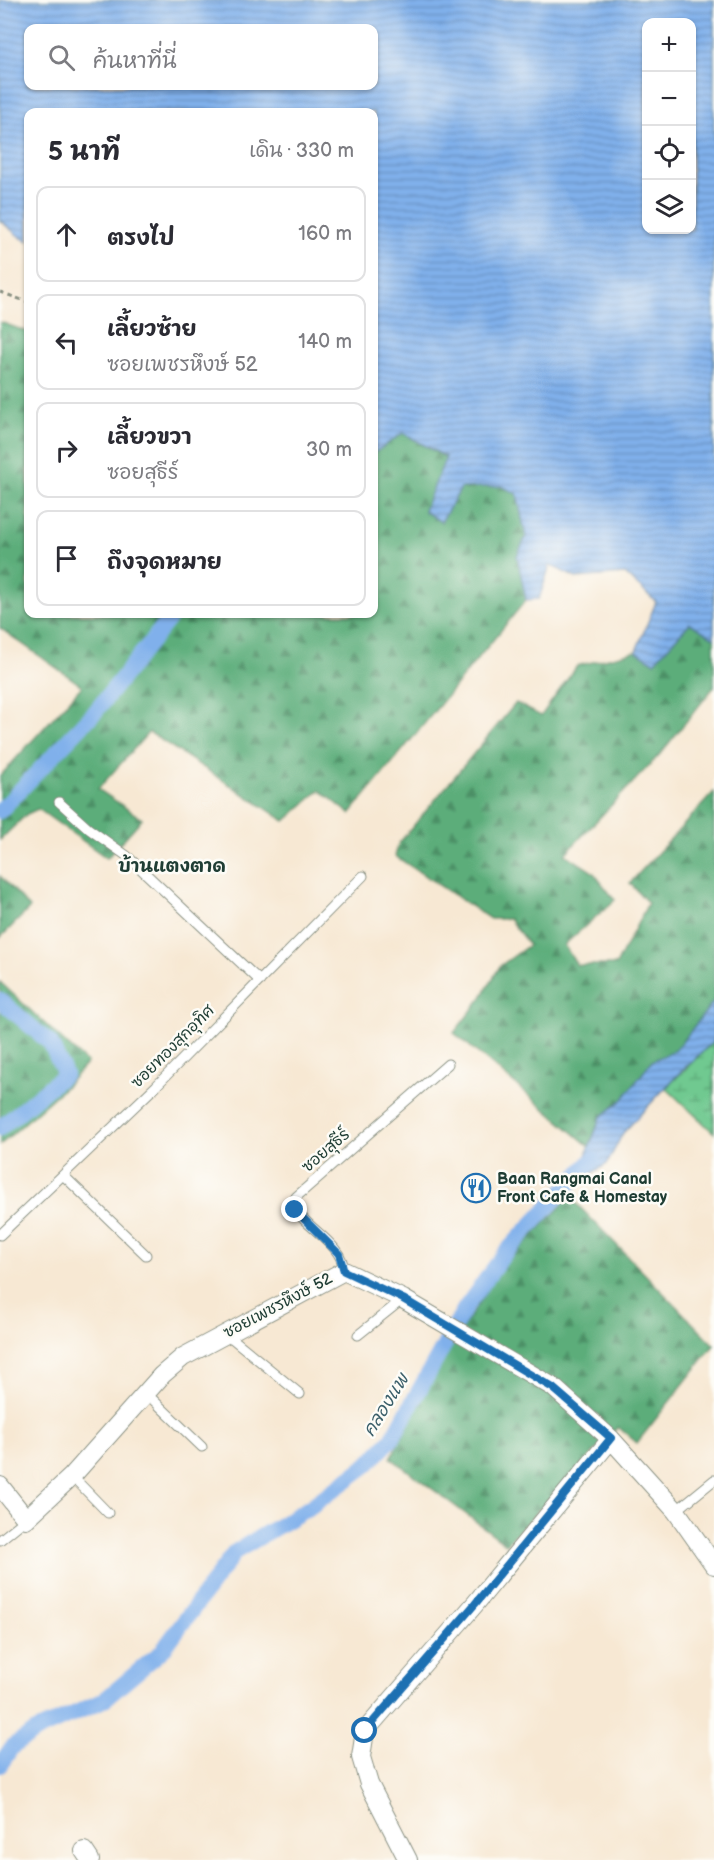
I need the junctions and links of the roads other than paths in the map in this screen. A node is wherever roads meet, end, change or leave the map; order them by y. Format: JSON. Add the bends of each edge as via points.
{"nodes":[{"id":1,"x":59,"y":802,"type":"dead end"},
{"id":2,"x":363,"y":876,"type":"dead end"},
{"id":3,"x":260,"y":981,"type":"junction"},
{"id":4,"x":448,"y":1064,"type":"dead end"},
{"id":5,"x":64,"y":1176,"type":"junction"},
{"id":6,"x":0,"y":1235,"type":"edge"},
{"id":7,"x":146,"y":1255,"type":"dead end"},
{"id":8,"x":344,"y":1271,"type":"junction"},
{"id":9,"x":403,"y":1299,"type":"junction"},
{"id":10,"x":228,"y":1335,"type":"junction"},
{"id":11,"x":358,"y":1335,"type":"dead end"},
{"id":12,"x":146,"y":1393,"type":"junction"},
{"id":13,"x":300,"y":1394,"type":"dead end"},
{"id":14,"x":611,"y":1438,"type":"junction"},
{"id":15,"x":202,"y":1447,"type":"dead end"},
{"id":16,"x":72,"y":1476,"type":"junction"},
{"id":17,"x":714,"y":1480,"type":"edge"},
{"id":18,"x":0,"y":1486,"type":"edge"},
{"id":19,"x":676,"y":1511,"type":"junction"},
{"id":20,"x":108,"y":1513,"type":"dead end"},
{"id":21,"x":26,"y":1519,"type":"junction"},
{"id":22,"x":0,"y":1540,"type":"edge"},
{"id":23,"x":714,"y":1565,"type":"edge"},
{"id":24,"x":408,"y":1860,"type":"edge"}],
"edges":[{"from":1,"to":3,"type":"lane","via":[[88,829],[127,856]]},
{"from":2,"to":3,"type":"lane","name":"ซอยทองสุกอุทิศ"},
{"from":3,"to":5,"type":"lane","name":"ซอยทองสุกอุทิศ"},
{"from":4,"to":8,"type":"lane","name":"ซอยสุธีร์","via":[[292,1203],[343,1258]]},
{"from":5,"to":6,"type":"lane","name":"ซอยทองสุกอุทิศ"},
{"from":5,"to":7,"type":"lane"},
{"from":8,"to":9,"type":"street","name":"ซอยเพชรหึงษ์ 52"},
{"from":8,"to":10,"type":"street","name":"ซอยเพชรหึงษ์ 52"},
{"from":9,"to":11,"type":"lane"},
{"from":9,"to":14,"type":"street","name":"ซอยเพชรหึงษ์ 52","via":[[553,1388]]},
{"from":10,"to":12,"type":"street","name":"ซอยเพชรหึงษ์ 52","via":[[183,1357]]},
{"from":10,"to":13,"type":"lane"},
{"from":12,"to":15,"type":"lane"},
{"from":12,"to":16,"type":"street","name":"ซอยเพชรหึงษ์ 52"},
{"from":14,"to":19,"type":"street","name":"ซอยเพชรหึงษ์ 52"},
{"from":14,"to":24,"type":"street","via":[[365,1731],[361,1757],[369,1784]]},
{"from":16,"to":20,"type":"lane"},
{"from":16,"to":21,"type":"street","name":"ซอยเพชรหึงษ์ 52"},
{"from":17,"to":19,"type":"lane"},
{"from":18,"to":21,"type":"street"},
{"from":19,"to":23,"type":"street","name":"ซอยเพชรหึงษ์ 52"},
{"from":21,"to":22,"type":"lane"}]}
